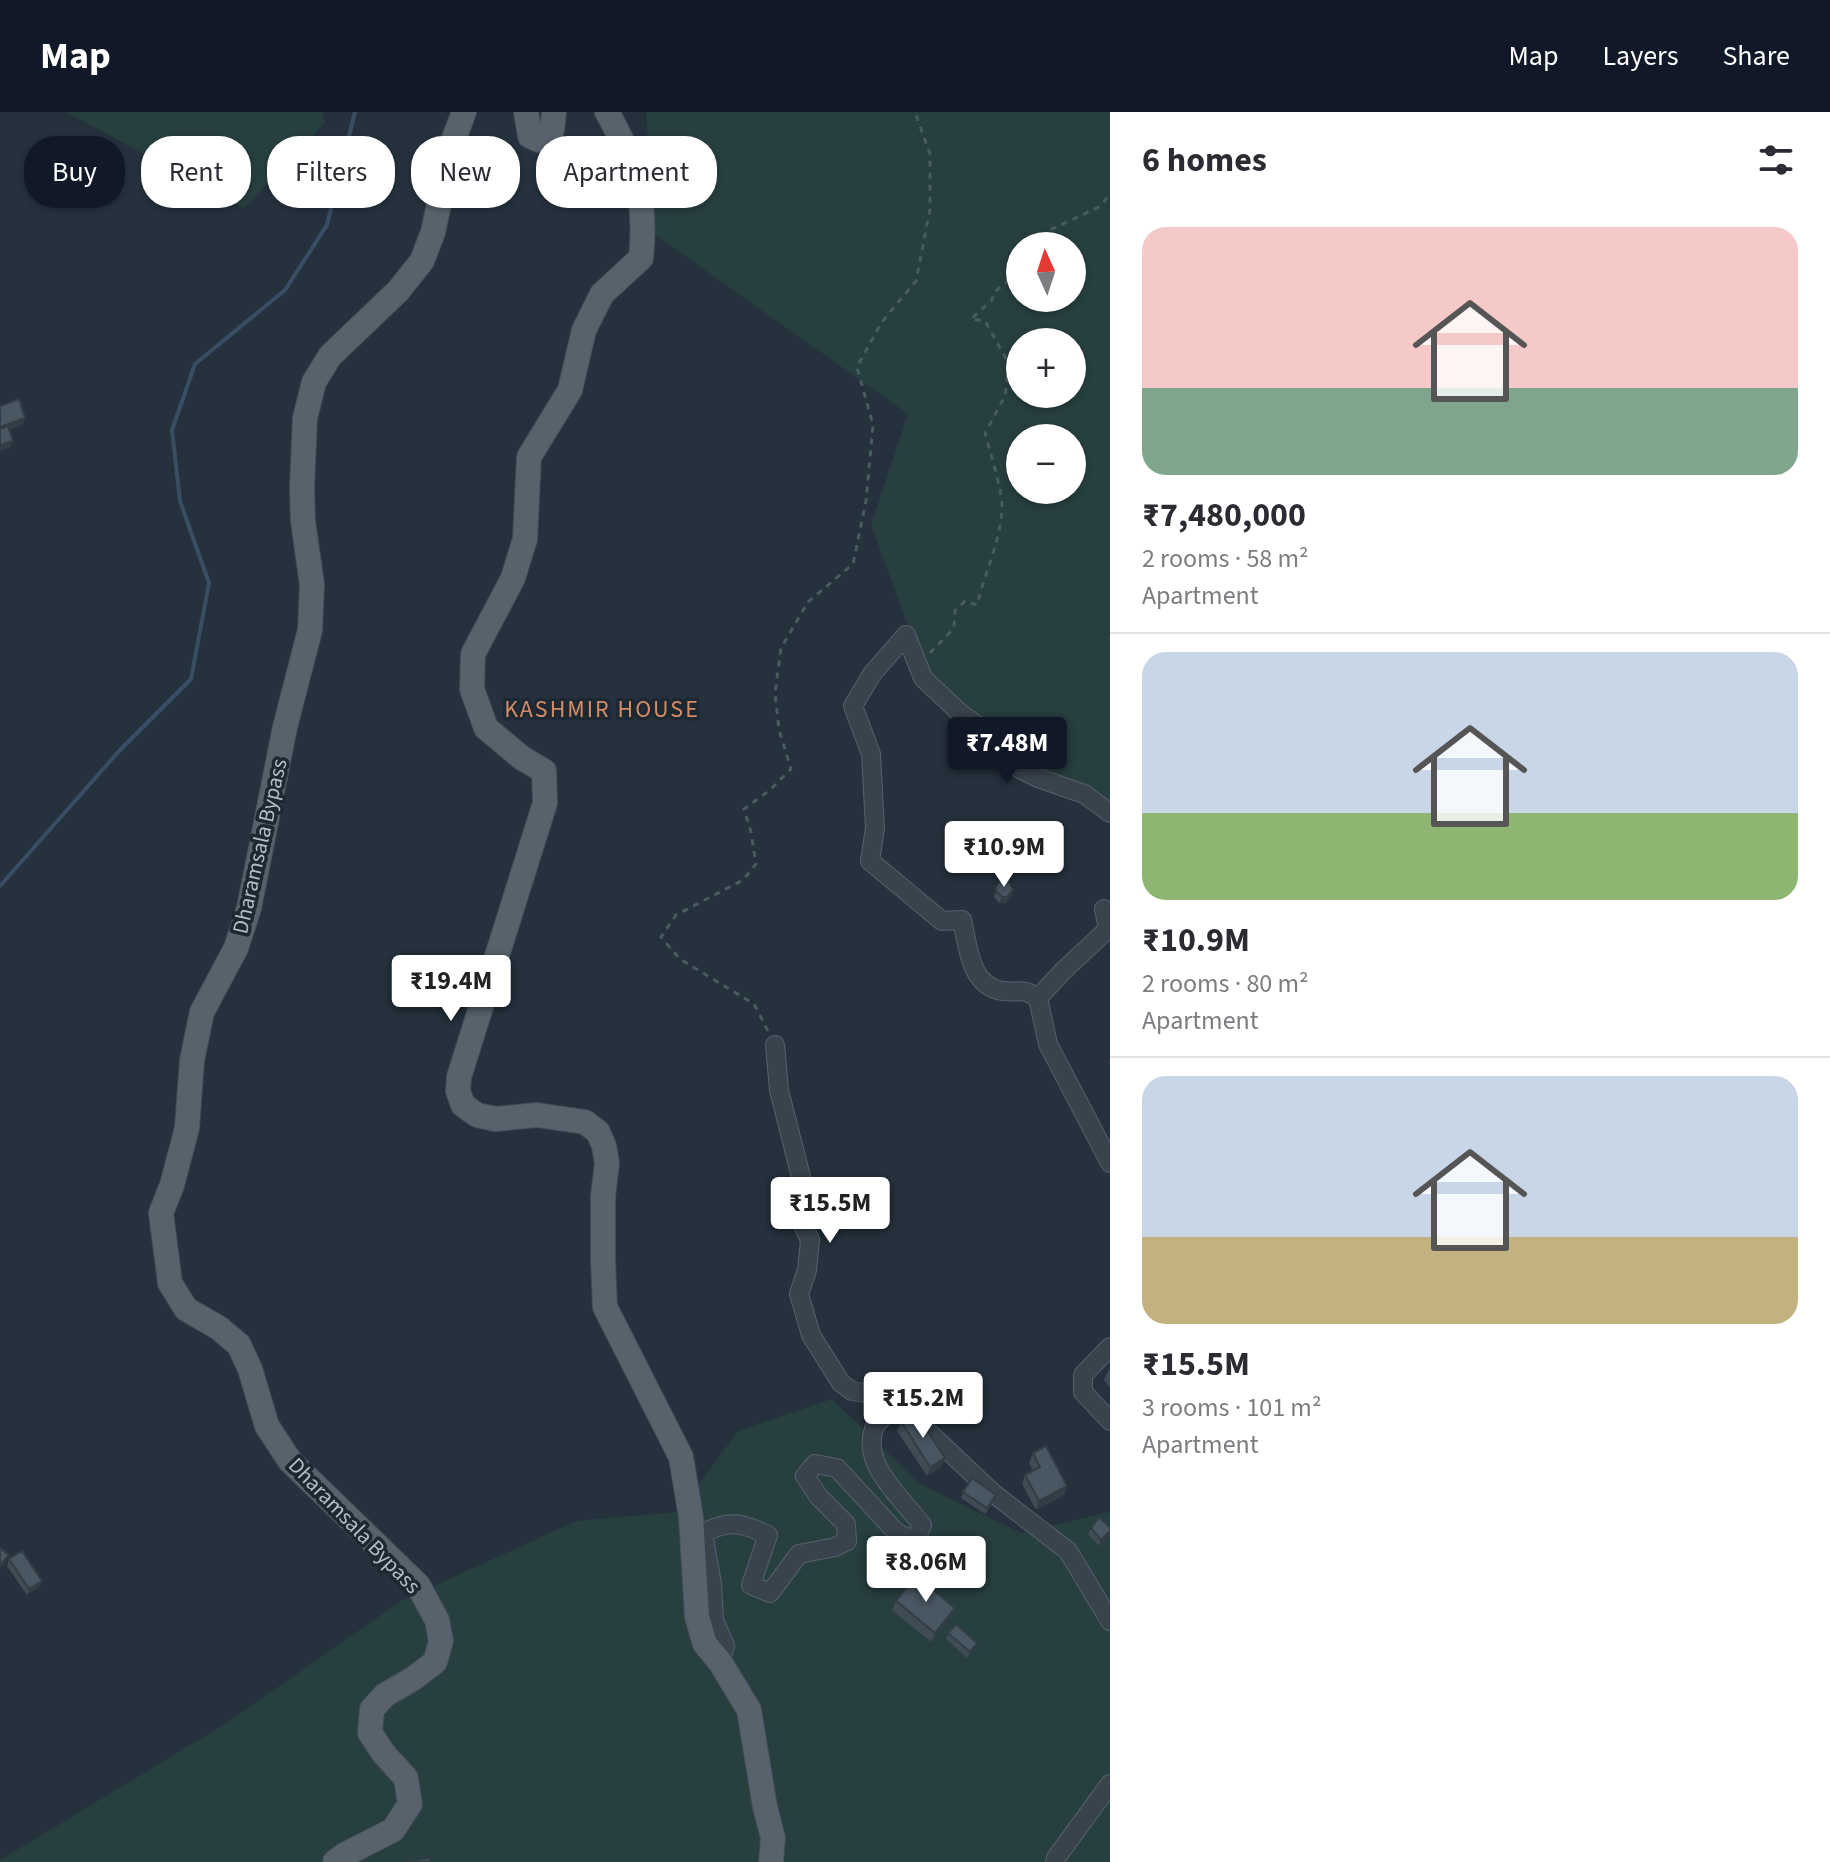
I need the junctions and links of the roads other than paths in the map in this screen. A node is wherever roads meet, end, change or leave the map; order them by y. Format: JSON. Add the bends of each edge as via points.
{"nodes":[{"id":1,"x":464,"y":112,"type":"edge"},
{"id":2,"x":526,"y":112,"type":"edge"},
{"id":3,"x":554,"y":112,"type":"edge"},
{"id":4,"x":607,"y":112,"type":"edge"},
{"id":5,"x":1110,"y":813,"type":"edge"},
{"id":6,"x":1104,"y":909,"type":"dead end"},
{"id":7,"x":1038,"y":998,"type":"junction"},
{"id":8,"x":775,"y":1045,"type":"road end"},
{"id":9,"x":1110,"y":1163,"type":"edge"},
{"id":10,"x":1110,"y":1347,"type":"edge"},
{"id":11,"x":890,"y":1410,"type":"junction"},
{"id":12,"x":1110,"y":1421,"type":"edge"},
{"id":13,"x":1110,"y":1621,"type":"edge"},
{"id":14,"x":720,"y":1662,"type":"junction"},
{"id":15,"x":1110,"y":1784,"type":"edge"},
{"id":16,"x":335,"y":1862,"type":"edge"},
{"id":17,"x":771,"y":1862,"type":"edge"},
{"id":18,"x":1055,"y":1862,"type":"edge"}],
"edges":[{"from":1,"to":16,"type":"main road","name":"Dharamsala Bypass","via":[[422,261],[330,356],[314,382],[305,418],[302,488],[312,585],[310,630],[249,908],[236,948],[202,1012],[187,1128],[161,1213],[170,1283],[186,1309],[239,1345],[267,1426],[290,1461],[418,1585],[437,1620],[441,1641],[435,1662],[372,1709],[370,1733],[406,1778],[410,1804],[393,1830]]},
{"from":2,"to":3,"type":"main road","via":[[530,136],[539,140],[552,130]]},
{"from":4,"to":14,"type":"main road","via":[[637,173],[644,223],[641,258],[602,294],[584,330],[570,390],[529,457],[525,539],[513,578],[473,654],[472,689],[486,728],[544,771],[545,803],[458,1091],[463,1105],[477,1115],[537,1115],[585,1122],[598,1132],[607,1163],[605,1307],[681,1457],[697,1617],[705,1644]]},
{"from":5,"to":7,"type":"street","via":[[1084,794],[1018,768],[1003,744],[923,678],[906,635],[853,706],[871,754],[875,828],[870,861],[942,921],[962,920],[973,969],[988,985],[1003,991],[1025,989]]},
{"from":6,"to":7,"type":"street","via":[[1108,929]]},
{"from":7,"to":9,"type":"street","via":[[1048,1044]]},
{"from":8,"to":11,"type":"street","via":[[779,1090],[802,1181],[798,1214],[810,1240],[799,1294],[811,1335],[841,1383],[852,1391],[883,1396]]},
{"from":10,"to":12,"type":"street","via":[[1083,1375],[1083,1392]]},
{"from":11,"to":13,"type":"street","via":[[904,1409],[993,1493],[1068,1551]]},
{"from":11,"to":14,"type":"street","via":[[874,1427],[871,1453],[922,1525],[915,1541],[897,1533],[837,1468],[815,1464],[805,1476],[846,1524],[847,1541],[799,1554],[770,1593],[751,1585],[768,1535],[744,1524],[720,1524],[703,1533],[714,1620],[725,1646]]},
{"from":14,"to":17,"type":"main road","via":[[749,1710],[773,1838]]},
{"from":15,"to":18,"type":"street"}]}
